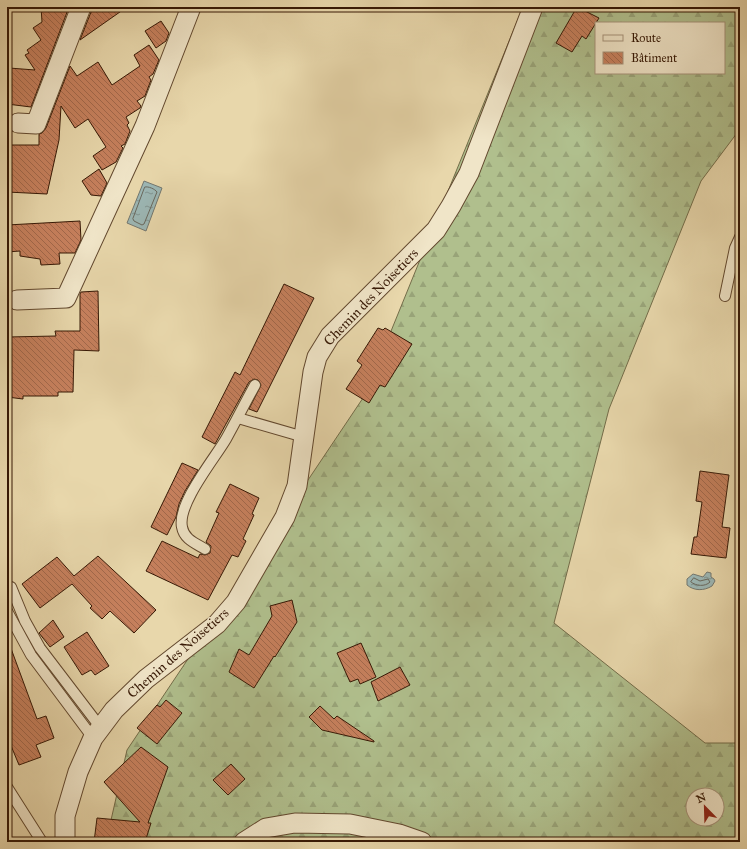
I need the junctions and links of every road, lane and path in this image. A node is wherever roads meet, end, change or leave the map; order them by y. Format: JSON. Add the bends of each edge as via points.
{"nodes":[{"id":1,"x":81,"y":7,"type":"edge"},
{"id":2,"x":192,"y":7,"type":"edge"},
{"id":3,"x":533,"y":7,"type":"edge"},
{"id":4,"x":18,"y":123,"type":"dead end"},
{"id":5,"x":740,"y":237,"type":"edge"},
{"id":6,"x":725,"y":296,"type":"dead end"},
{"id":7,"x":17,"y":300,"type":"dead end"},
{"id":8,"x":255,"y":385,"type":"dead end"},
{"id":9,"x":238,"y":418,"type":"junction"},
{"id":10,"x":304,"y":437,"type":"junction"},
{"id":11,"x":205,"y":549,"type":"dead end"},
{"id":12,"x":11,"y":587,"type":"dead end"},
{"id":13,"x":7,"y":611,"type":"edge"},
{"id":14,"x":97,"y":733,"type":"junction"},
{"id":15,"x":7,"y":787,"type":"edge"},
{"id":16,"x":42,"y":842,"type":"edge"},
{"id":17,"x":65,"y":842,"type":"edge"},
{"id":18,"x":244,"y":842,"type":"edge"},
{"id":19,"x":422,"y":842,"type":"edge"}],
"edges":[{"from":1,"to":4,"type":"street","via":[[36,124]]},
{"from":2,"to":7,"type":"street","via":[[145,126],[66,298]]},
{"from":3,"to":10,"type":"street","name":"Chemin des Noisetiers","via":[[469,173],[451,206],[436,230],[330,336],[317,357]]},
{"from":5,"to":6,"type":"lane","via":[[735,248]]},
{"from":8,"to":9,"type":"lane"},
{"from":9,"to":10,"type":"lane"},
{"from":9,"to":11,"type":"lane","via":[[226,440],[200,476],[182,514],[181,526],[185,536]]},
{"from":10,"to":14,"type":"street","name":"Chemin des Noisetiers","via":[[297,486],[290,504],[236,602],[217,624],[146,680],[114,710]]},
{"from":12,"to":14,"type":"lane","via":[[40,648]]},
{"from":13,"to":14,"type":"lane","via":[[31,655]]},
{"from":14,"to":17,"type":"street","name":"Chemin des Noisetiers","via":[[78,772],[65,816]]},
{"from":15,"to":16,"type":"lane"},
{"from":18,"to":19,"type":"street","via":[[266,828],[295,823],[350,824],[399,834]]}]}
